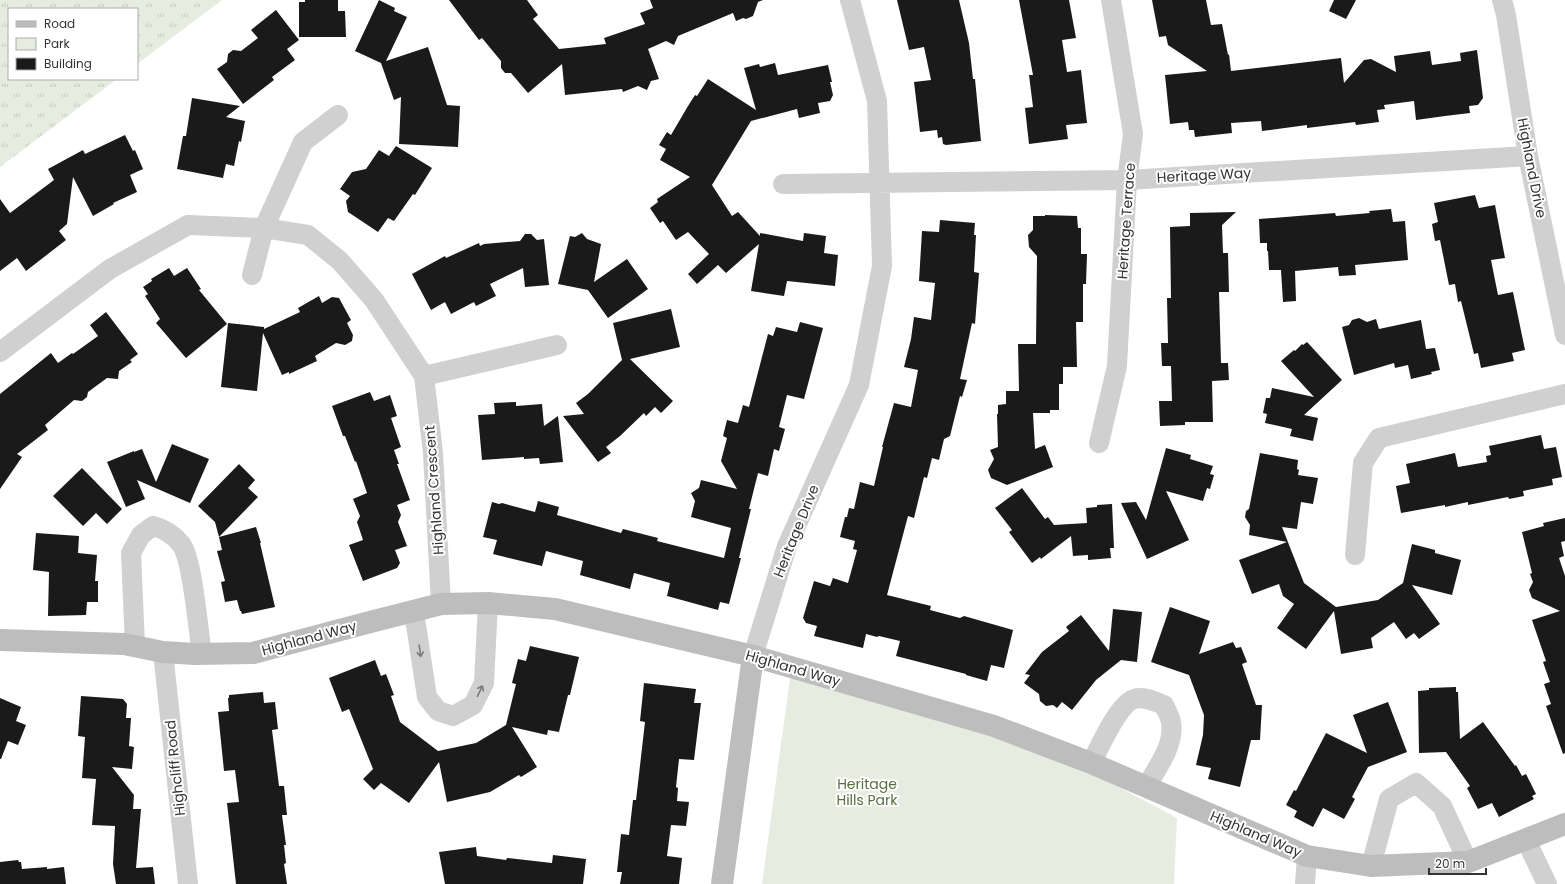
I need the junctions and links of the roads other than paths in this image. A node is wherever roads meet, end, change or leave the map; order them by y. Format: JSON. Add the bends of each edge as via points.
{"nodes":[{"id":1,"x":850,"y":0,"type":"edge"},
{"id":2,"x":1111,"y":0,"type":"edge"},
{"id":3,"x":1502,"y":0,"type":"edge"},
{"id":4,"x":338,"y":115,"type":"dead end"},
{"id":5,"x":1528,"y":156,"type":"junction"},
{"id":6,"x":1127,"y":180,"type":"junction"},
{"id":7,"x":783,"y":184,"type":"dead end"},
{"id":8,"x":880,"y":184,"type":"junction"},
{"id":9,"x":264,"y":228,"type":"junction"},
{"id":10,"x":252,"y":275,"type":"dead end"},
{"id":11,"x":1565,"y":335,"type":"edge"},
{"id":12,"x":557,"y":345,"type":"dead end"},
{"id":13,"x":0,"y":352,"type":"edge"},
{"id":14,"x":424,"y":376,"type":"junction"},
{"id":15,"x":1565,"y":394,"type":"edge"},
{"id":16,"x":1099,"y":443,"type":"dead end"},
{"id":17,"x":1355,"y":554,"type":"dead end"},
{"id":18,"x":488,"y":603,"type":"junction"},
{"id":19,"x":441,"y":604,"type":"junction"},
{"id":20,"x":414,"y":612,"type":"junction"},
{"id":21,"x":0,"y":640,"type":"edge"},
{"id":22,"x":135,"y":646,"type":"junction"},
{"id":23,"x":163,"y":652,"type":"junction"},
{"id":24,"x":202,"y":654,"type":"junction"},
{"id":25,"x":753,"y":656,"type":"junction"},
{"id":26,"x":1091,"y":763,"type":"junction"},
{"id":27,"x":1146,"y":787,"type":"junction"},
{"id":28,"x":1565,"y":824,"type":"edge"},
{"id":29,"x":1526,"y":840,"type":"junction"},
{"id":30,"x":1307,"y":856,"type":"junction"},
{"id":31,"x":1468,"y":862,"type":"junction"},
{"id":32,"x":1370,"y":866,"type":"junction"},
{"id":33,"x":188,"y":884,"type":"edge"},
{"id":34,"x":722,"y":884,"type":"edge"},
{"id":35,"x":1305,"y":884,"type":"edge"},
{"id":36,"x":1547,"y":884,"type":"edge"}],
"edges":[{"from":1,"to":8,"type":"street","name":"Heritage Drive","via":[[877,101]]},
{"from":2,"to":6,"type":"street","name":"Heritage Terrace","via":[[1134,134]]},
{"from":3,"to":5,"type":"street","name":"Highland Drive"},
{"from":4,"to":9,"type":"street","via":[[303,142]]},
{"from":5,"to":6,"type":"street","name":"Heritage Way"},
{"from":5,"to":11,"type":"street","name":"Highland Drive"},
{"from":6,"to":8,"type":"street","name":"Heritage Way"},
{"from":6,"to":16,"type":"street","name":"Heritage Terrace","via":[[1116,366]]},
{"from":7,"to":8,"type":"street"},
{"from":8,"to":25,"type":"street","name":"Heritage Drive","via":[[882,266],[859,385],[787,546]]},
{"from":9,"to":10,"type":"street"},
{"from":9,"to":13,"type":"street","name":"Highland Crescent","via":[[188,226],[110,268]]},
{"from":9,"to":14,"type":"street","name":"Highland Crescent","via":[[308,235],[340,261],[374,300]]},
{"from":12,"to":14,"type":"street"},
{"from":14,"to":19,"type":"street","name":"Highland Crescent","via":[[433,453]]},
{"from":15,"to":17,"type":"street","via":[[1379,438],[1363,463]]},
{"from":18,"to":19,"type":"street","name":"Highland Way"},
{"from":20,"to":18,"type":"street","one_way":true,"via":[[427,698],[438,711],[453,716],[473,705],[484,683]]},
{"from":18,"to":25,"type":"street","name":"Highland Way","via":[[555,609]]},
{"from":19,"to":20,"type":"street","name":"Highland Way"},
{"from":20,"to":24,"type":"street","name":"Highland Way","via":[[253,654]]},
{"from":21,"to":22,"type":"street","name":"Highland Way"},
{"from":22,"to":23,"type":"street","name":"Highland Way"},
{"from":22,"to":24,"type":"street","via":[[131,553],[140,535],[153,526],[167,530],[182,544],[189,564]]},
{"from":23,"to":24,"type":"street","name":"Highland Way"},
{"from":23,"to":33,"type":"street","name":"Highcliff Road"},
{"from":25,"to":26,"type":"street","name":"Highland Way","via":[[994,726]]},
{"from":25,"to":34,"type":"street","name":"Heritage Drive"},
{"from":26,"to":27,"type":"street","name":"Highland Way"},
{"from":26,"to":27,"type":"street","via":[[1118,712],[1133,699],[1147,698],[1164,705],[1171,721],[1172,738]]},
{"from":27,"to":30,"type":"street","name":"Highland Way"},
{"from":28,"to":29,"type":"street","name":"Highland Way"},
{"from":29,"to":31,"type":"street","name":"Highland Way"},
{"from":29,"to":36,"type":"street"},
{"from":30,"to":32,"type":"street","name":"Highland Way"},
{"from":30,"to":35,"type":"street"},
{"from":31,"to":32,"type":"street","name":"Highland Way"},
{"from":31,"to":32,"type":"street","via":[[1442,806],[1416,783],[1389,799]]}]}
